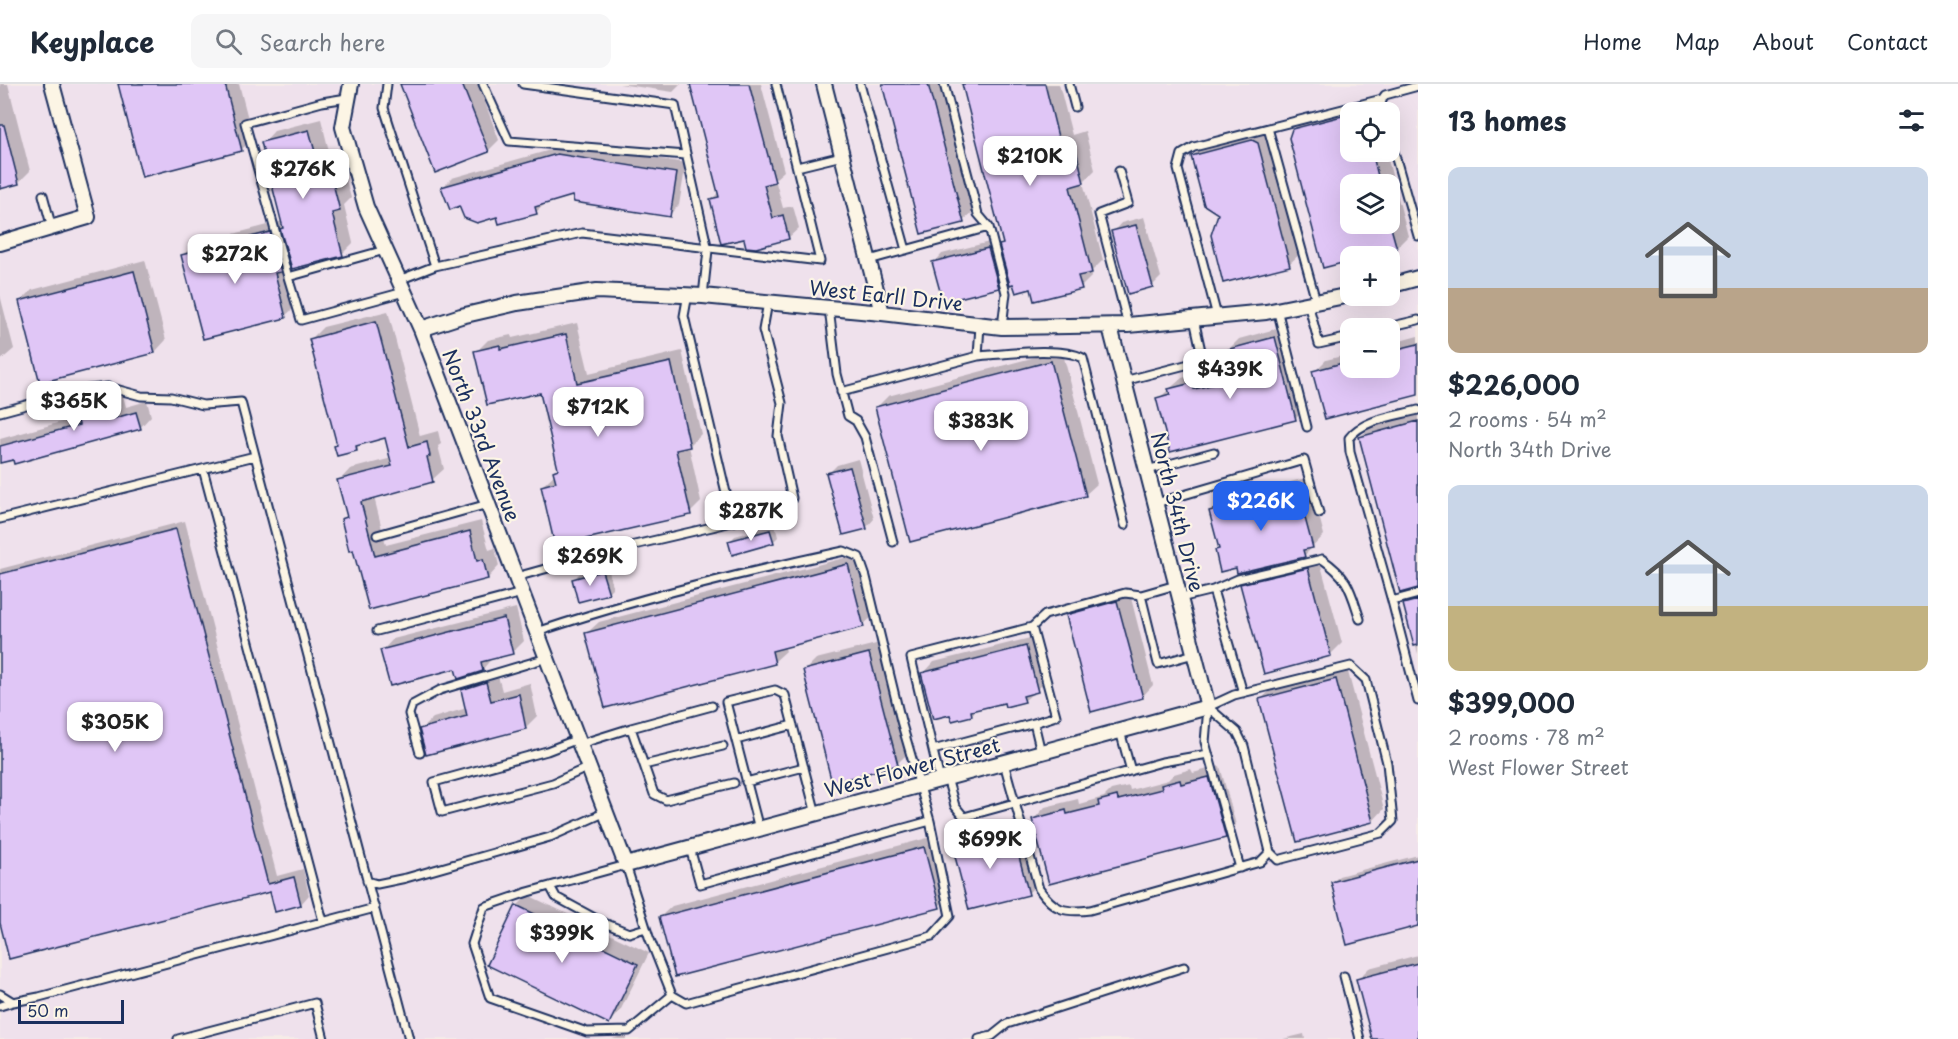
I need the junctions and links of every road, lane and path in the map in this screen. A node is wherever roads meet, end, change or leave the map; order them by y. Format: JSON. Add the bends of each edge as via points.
{"nodes":[{"id":1,"x":52,"y":84,"type":"edge"},
{"id":2,"x":351,"y":84,"type":"edge"},
{"id":3,"x":387,"y":84,"type":"edge"},
{"id":4,"x":483,"y":84,"type":"edge"},
{"id":5,"x":522,"y":84,"type":"edge"},
{"id":6,"x":776,"y":84,"type":"edge"},
{"id":7,"x":824,"y":84,"type":"edge"},
{"id":8,"x":860,"y":84,"type":"edge"},
{"id":9,"x":944,"y":84,"type":"edge"},
{"id":10,"x":1070,"y":84,"type":"edge"},
{"id":11,"x":1418,"y":86,"type":"edge"},
{"id":12,"x":347,"y":98,"type":"junction"},
{"id":13,"x":1382,"y":99,"type":"junction"},
{"id":14,"x":1381,"y":102,"type":"edge"},
{"id":15,"x":1075,"y":107,"type":"dead end"},
{"id":16,"x":1268,"y":128,"type":"junction"},
{"id":17,"x":687,"y":155,"type":"junction"},
{"id":18,"x":842,"y":156,"type":"junction"},
{"id":19,"x":1397,"y":162,"type":"edge"},
{"id":20,"x":797,"y":167,"type":"junction"},
{"id":21,"x":1119,"y":171,"type":"dead end"},
{"id":22,"x":43,"y":195,"type":"dead end"},
{"id":23,"x":989,"y":227,"type":"junction"},
{"id":24,"x":52,"y":228,"type":"junction"},
{"id":25,"x":1418,"y":236,"type":"edge"},
{"id":26,"x":0,"y":243,"type":"edge"},
{"id":27,"x":385,"y":250,"type":"junction"},
{"id":28,"x":708,"y":250,"type":"junction"},
{"id":29,"x":906,"y":250,"type":"junction"},
{"id":30,"x":869,"y":260,"type":"junction"},
{"id":31,"x":435,"y":266,"type":"junction"},
{"id":32,"x":288,"y":278,"type":"junction"},
{"id":33,"x":1418,"y":278,"type":"edge"},
{"id":34,"x":1400,"y":283,"type":"edge"},
{"id":35,"x":402,"y":286,"type":"junction"},
{"id":36,"x":688,"y":294,"type":"junction"},
{"id":37,"x":703,"y":296,"type":"junction"},
{"id":38,"x":1340,"y":297,"type":"edge"},
{"id":39,"x":768,"y":302,"type":"junction"},
{"id":40,"x":1312,"y":302,"type":"junction"},
{"id":41,"x":829,"y":308,"type":"junction"},
{"id":42,"x":1276,"y":309,"type":"junction"},
{"id":43,"x":882,"y":313,"type":"junction"},
{"id":44,"x":1217,"y":316,"type":"junction"},
{"id":45,"x":1194,"y":319,"type":"junction"},
{"id":46,"x":1418,"y":320,"type":"edge"},
{"id":47,"x":1400,"y":324,"type":"edge"},
{"id":48,"x":980,"y":325,"type":"junction"},
{"id":49,"x":1128,"y":325,"type":"junction"},
{"id":50,"x":1002,"y":327,"type":"junction"},
{"id":51,"x":1110,"y":327,"type":"junction"},
{"id":52,"x":421,"y":329,"type":"junction"},
{"id":53,"x":1340,"y":340,"type":"edge"},
{"id":54,"x":978,"y":356,"type":"junction"},
{"id":55,"x":1124,"y":381,"type":"junction"},
{"id":56,"x":842,"y":392,"type":"junction"},
{"id":57,"x":1418,"y":410,"type":"edge"},
{"id":58,"x":0,"y":412,"type":"edge"},
{"id":59,"x":1307,"y":428,"type":"dead end"},
{"id":60,"x":1214,"y":452,"type":"dead end"},
{"id":61,"x":255,"y":456,"type":"junction"},
{"id":62,"x":203,"y":469,"type":"junction"},
{"id":63,"x":1147,"y":470,"type":"junction"},
{"id":64,"x":1156,"y":503,"type":"junction"},
{"id":65,"x":488,"y":504,"type":"junction"},
{"id":66,"x":1319,"y":513,"type":"dead end"},
{"id":67,"x":0,"y":519,"type":"edge"},
{"id":68,"x":733,"y":522,"type":"junction"},
{"id":69,"x":1125,"y":525,"type":"dead end"},
{"id":70,"x":377,"y":535,"type":"dead end"},
{"id":71,"x":893,"y":542,"type":"dead end"},
{"id":72,"x":516,"y":577,"type":"junction"},
{"id":73,"x":1213,"y":590,"type":"junction"},
{"id":74,"x":1178,"y":591,"type":"junction"},
{"id":75,"x":522,"y":593,"type":"junction"},
{"id":76,"x":1418,"y":594,"type":"edge"},
{"id":77,"x":1141,"y":595,"type":"junction"},
{"id":78,"x":1392,"y":601,"type":"junction"},
{"id":79,"x":1360,"y":619,"type":"dead end"},
{"id":80,"x":1032,"y":627,"type":"junction"},
{"id":81,"x":377,"y":631,"type":"dead end"},
{"id":82,"x":537,"y":632,"type":"junction"},
{"id":83,"x":1194,"y":654,"type":"junction"},
{"id":84,"x":547,"y":658,"type":"junction"},
{"id":85,"x":1243,"y":693,"type":"junction"},
{"id":86,"x":1418,"y":701,"type":"edge"},
{"id":87,"x":712,"y":706,"type":"dead end"},
{"id":88,"x":1208,"y":707,"type":"junction"},
{"id":89,"x":1034,"y":723,"type":"junction"},
{"id":90,"x":793,"y":725,"type":"junction"},
{"id":91,"x":631,"y":728,"type":"junction"},
{"id":92,"x":1120,"y":731,"type":"junction"},
{"id":93,"x":736,"y":740,"type":"junction"},
{"id":94,"x":579,"y":741,"type":"junction"},
{"id":95,"x":723,"y":746,"type":"dead end"},
{"id":96,"x":933,"y":750,"type":"junction"},
{"id":97,"x":420,"y":753,"type":"dead end"},
{"id":98,"x":1041,"y":753,"type":"junction"},
{"id":99,"x":1208,"y":754,"type":"junction"},
{"id":100,"x":1004,"y":763,"type":"junction"},
{"id":101,"x":644,"y":765,"type":"junction"},
{"id":102,"x":589,"y":767,"type":"junction"},
{"id":103,"x":804,"y":767,"type":"junction"},
{"id":104,"x":1131,"y":771,"type":"junction"},
{"id":105,"x":944,"y":779,"type":"junction"},
{"id":106,"x":746,"y":782,"type":"junction"},
{"id":107,"x":734,"y":783,"type":"dead end"},
{"id":108,"x":919,"y":786,"type":"junction"},
{"id":109,"x":1015,"y":802,"type":"junction"},
{"id":110,"x":606,"y":812,"type":"junction"},
{"id":111,"x":816,"y":814,"type":"junction"},
{"id":112,"x":930,"y":821,"type":"junction"},
{"id":113,"x":759,"y":829,"type":"junction"},
{"id":114,"x":690,"y":848,"type":"junction"},
{"id":115,"x":1270,"y":852,"type":"junction"},
{"id":116,"x":627,"y":865,"type":"junction"},
{"id":117,"x":1240,"y":868,"type":"junction"},
{"id":118,"x":368,"y":881,"type":"junction"},
{"id":119,"x":550,"y":886,"type":"junction"},
{"id":120,"x":375,"y":908,"type":"junction"},
{"id":121,"x":323,"y":921,"type":"junction"},
{"id":122,"x":646,"y":928,"type":"junction"},
{"id":123,"x":1184,"y":967,"type":"dead end"},
{"id":124,"x":1344,"y":976,"type":"dead end"},
{"id":125,"x":0,"y":994,"type":"edge"},
{"id":126,"x":672,"y":995,"type":"junction"},
{"id":127,"x":13,"y":1002,"type":"junction"},
{"id":128,"x":0,"y":1006,"type":"edge"},
{"id":129,"x":178,"y":1039,"type":"edge"},
{"id":130,"x":324,"y":1039,"type":"edge"},
{"id":131,"x":409,"y":1039,"type":"edge"},
{"id":132,"x":979,"y":1039,"type":"edge"},
{"id":133,"x":1360,"y":1039,"type":"edge"}],
"edges":[{"from":1,"to":24,"type":"street","via":[[88,218]]},
{"from":2,"to":12,"type":"street","name":"North 33rd Avenue"},
{"from":3,"to":31,"type":"lane","via":[[384,108]]},
{"from":4,"to":17,"type":"lane","via":[[510,141]]},
{"from":5,"to":17,"type":"lane","via":[[675,105]]},
{"from":6,"to":20,"type":"lane"},
{"from":7,"to":18,"type":"street"},
{"from":8,"to":29,"type":"lane"},
{"from":9,"to":23,"type":"lane","via":[[978,214]]},
{"from":10,"to":15,"type":"lane"},
{"from":11,"to":13,"type":"lane"},
{"from":12,"to":27,"type":"street","name":"North 33rd Avenue","via":[[344,128],[366,207]]},
{"from":12,"to":32,"type":"lane","via":[[244,123]]},
{"from":13,"to":14,"type":"lane"},
{"from":13,"to":16,"type":"lane"},
{"from":16,"to":40,"type":"lane"},
{"from":16,"to":44,"type":"lane","via":[[1194,147],[1179,159],[1178,169]]},
{"from":17,"to":28,"type":"lane"},
{"from":18,"to":20,"type":"lane"},
{"from":18,"to":30,"type":"street"},
{"from":19,"to":25,"type":"lane"},
{"from":20,"to":28,"type":"lane","via":[[820,261]]},
{"from":21,"to":49,"type":"lane","via":[[1128,203],[1098,214]]},
{"from":22,"to":24,"type":"lane"},
{"from":23,"to":29,"type":"lane"},
{"from":23,"to":50,"type":"lane","via":[[1006,293]]},
{"from":24,"to":26,"type":"street"},
{"from":27,"to":32,"type":"lane"},
{"from":27,"to":35,"type":"street","name":"North 33rd Avenue"},
{"from":28,"to":31,"type":"lane","via":[[582,233]]},
{"from":28,"to":37,"type":"lane"},
{"from":29,"to":30,"type":"lane"},
{"from":30,"to":43,"type":"street"},
{"from":31,"to":35,"type":"lane"},
{"from":32,"to":35,"type":"lane","via":[[301,320]]},
{"from":33,"to":34,"type":"street"},
{"from":35,"to":52,"type":"street","name":"North 33rd Avenue"},
{"from":36,"to":37,"type":"street","name":"West Earll Drive"},
{"from":36,"to":52,"type":"street","name":"West Earll Drive","via":[[597,291],[517,303]]},
{"from":36,"to":68,"type":"lane","via":[[684,316]]},
{"from":37,"to":39,"type":"street","name":"West Earll Drive"},
{"from":38,"to":40,"type":"street","name":"West Earll Drive"},
{"from":39,"to":41,"type":"street","name":"West Earll Drive"},
{"from":39,"to":68,"type":"lane","via":[[763,330],[782,403],[778,436],[792,498],[789,507]]},
{"from":40,"to":42,"type":"street","name":"West Earll Drive"},
{"from":40,"to":53,"type":"lane","via":[[1319,345]]},
{"from":41,"to":43,"type":"street","name":"West Earll Drive"},
{"from":41,"to":56,"type":"lane"},
{"from":42,"to":44,"type":"street","name":"West Earll Drive"},
{"from":42,"to":59,"type":"lane"},
{"from":43,"to":48,"type":"street","name":"West Earll Drive"},
{"from":44,"to":45,"type":"street","name":"West Earll Drive"},
{"from":45,"to":49,"type":"street","name":"West Earll Drive"},
{"from":45,"to":55,"type":"lane","via":[[1201,351],[1193,363]]},
{"from":46,"to":47,"type":"lane"},
{"from":48,"to":50,"type":"street","name":"West Earll Drive"},
{"from":48,"to":54,"type":"lane"},
{"from":49,"to":51,"type":"street","name":"West Earll Drive"},
{"from":50,"to":51,"type":"street","name":"West Earll Drive"},
{"from":51,"to":55,"type":"street","name":"North 34th Drive"},
{"from":52,"to":65,"type":"street","name":"North 33rd Avenue"},
{"from":54,"to":56,"type":"lane"},
{"from":54,"to":69,"type":"lane","via":[[1072,352],[1083,358]]},
{"from":55,"to":63,"type":"street","name":"North 34th Drive"},
{"from":56,"to":71,"type":"lane","via":[[848,416],[866,437]]},
{"from":57,"to":78,"type":"lane","via":[[1364,425],[1349,438]]},
{"from":58,"to":61,"type":"lane","via":[[81,390],[108,387],[202,405],[241,402]]},
{"from":60,"to":63,"type":"lane"},
{"from":61,"to":62,"type":"lane"},
{"from":61,"to":118,"type":"lane"},
{"from":62,"to":67,"type":"lane"},
{"from":62,"to":121,"type":"lane"},
{"from":63,"to":64,"type":"street","name":"North 34th Drive"},
{"from":64,"to":66,"type":"lane","via":[[1304,460]]},
{"from":64,"to":74,"type":"street","name":"North 34th Drive"},
{"from":65,"to":70,"type":"lane"},
{"from":65,"to":72,"type":"street","name":"North 33rd Avenue"},
{"from":68,"to":72,"type":"lane"},
{"from":72,"to":75,"type":"street","name":"North 33rd Avenue"},
{"from":73,"to":74,"type":"lane"},
{"from":73,"to":79,"type":"lane","via":[[1238,579],[1323,558],[1349,586]]},
{"from":73,"to":85,"type":"lane"},
{"from":74,"to":77,"type":"lane"},
{"from":74,"to":83,"type":"street","name":"North 34th Drive"},
{"from":75,"to":81,"type":"lane"},
{"from":75,"to":82,"type":"street","name":"North 33rd Avenue"},
{"from":76,"to":78,"type":"lane"},
{"from":77,"to":80,"type":"lane","via":[[1125,593],[1045,615]]},
{"from":77,"to":83,"type":"lane","via":[[1158,664]]},
{"from":78,"to":86,"type":"lane"},
{"from":80,"to":89,"type":"lane","via":[[1056,716]]},
{"from":80,"to":96,"type":"lane","via":[[911,658]]},
{"from":82,"to":84,"type":"street","name":"North 33rd Avenue"},
{"from":82,"to":108,"type":"lane","via":[[739,574],[844,551],[859,557]]},
{"from":83,"to":88,"type":"street","name":"North 34th Drive"},
{"from":84,"to":94,"type":"street","name":"North 33rd Avenue"},
{"from":84,"to":97,"type":"lane","via":[[440,690],[412,705],[409,714]]},
{"from":85,"to":88,"type":"lane"},
{"from":85,"to":115,"type":"lane","via":[[1351,666],[1366,680],[1387,764],[1393,821],[1382,833],[1278,860]]},
{"from":87,"to":91,"type":"lane"},
{"from":88,"to":92,"type":"street","name":"West Flower Street"},
{"from":88,"to":99,"type":"lane"},
{"from":88,"to":115,"type":"lane","via":[[1237,732],[1244,746]]},
{"from":89,"to":96,"type":"lane"},
{"from":89,"to":98,"type":"lane"},
{"from":90,"to":93,"type":"lane"},
{"from":90,"to":93,"type":"lane","via":[[785,695],[775,690],[726,702]]},
{"from":90,"to":103,"type":"lane"},
{"from":91,"to":94,"type":"lane"},
{"from":91,"to":101,"type":"lane"},
{"from":92,"to":98,"type":"street","name":"West Flower Street"},
{"from":92,"to":104,"type":"lane"},
{"from":93,"to":106,"type":"lane"},
{"from":94,"to":102,"type":"street","name":"North 33rd Avenue"},
{"from":94,"to":102,"type":"lane","via":[[434,782],[442,812],[554,783]]},
{"from":95,"to":101,"type":"lane"},
{"from":96,"to":105,"type":"lane"},
{"from":98,"to":100,"type":"street","name":"West Flower Street"},
{"from":99,"to":104,"type":"lane"},
{"from":99,"to":117,"type":"lane"},
{"from":100,"to":105,"type":"street","name":"West Flower Street"},
{"from":100,"to":109,"type":"lane"},
{"from":101,"to":107,"type":"lane","via":[[654,794],[666,800]]},
{"from":102,"to":110,"type":"street","name":"North 33rd Avenue"},
{"from":103,"to":106,"type":"lane"},
{"from":103,"to":111,"type":"lane"},
{"from":104,"to":109,"type":"lane"},
{"from":105,"to":108,"type":"street","name":"West Flower Street"},
{"from":105,"to":109,"type":"lane","via":[[964,817]]},
{"from":106,"to":113,"type":"lane"},
{"from":108,"to":111,"type":"street","name":"West Flower Street"},
{"from":108,"to":112,"type":"lane"},
{"from":109,"to":117,"type":"lane","via":[[1039,889],[1050,904],[1064,910],[1090,910]]},
{"from":110,"to":116,"type":"street","name":"North 33rd Avenue"},
{"from":110,"to":118,"type":"lane","via":[[550,837],[406,878],[377,884]]},
{"from":111,"to":113,"type":"street","name":"West Flower Street"},
{"from":112,"to":114,"type":"lane","via":[[700,884]]},
{"from":112,"to":126,"type":"lane","via":[[950,916],[932,936],[686,1003]]},
{"from":113,"to":114,"type":"street","name":"West Flower Street"},
{"from":114,"to":116,"type":"street","name":"West Flower Street"},
{"from":115,"to":117,"type":"lane","via":[[1260,862]]},
{"from":116,"to":119,"type":"lane"},
{"from":116,"to":122,"type":"lane"},
{"from":118,"to":120,"type":"lane"},
{"from":119,"to":122,"type":"lane","via":[[567,905],[610,926],[629,933]]},
{"from":119,"to":126,"type":"lane","via":[[484,907],[472,944],[490,998],[587,1032],[629,1030]]},
{"from":120,"to":121,"type":"lane"},
{"from":120,"to":131,"type":"lane"},
{"from":121,"to":127,"type":"lane"},
{"from":122,"to":126,"type":"lane"},
{"from":123,"to":132,"type":"lane","via":[[1007,1024]]},
{"from":124,"to":133,"type":"lane"},
{"from":125,"to":127,"type":"lane"},
{"from":127,"to":128,"type":"lane"},
{"from":129,"to":130,"type":"lane","via":[[315,1003]]}]}
